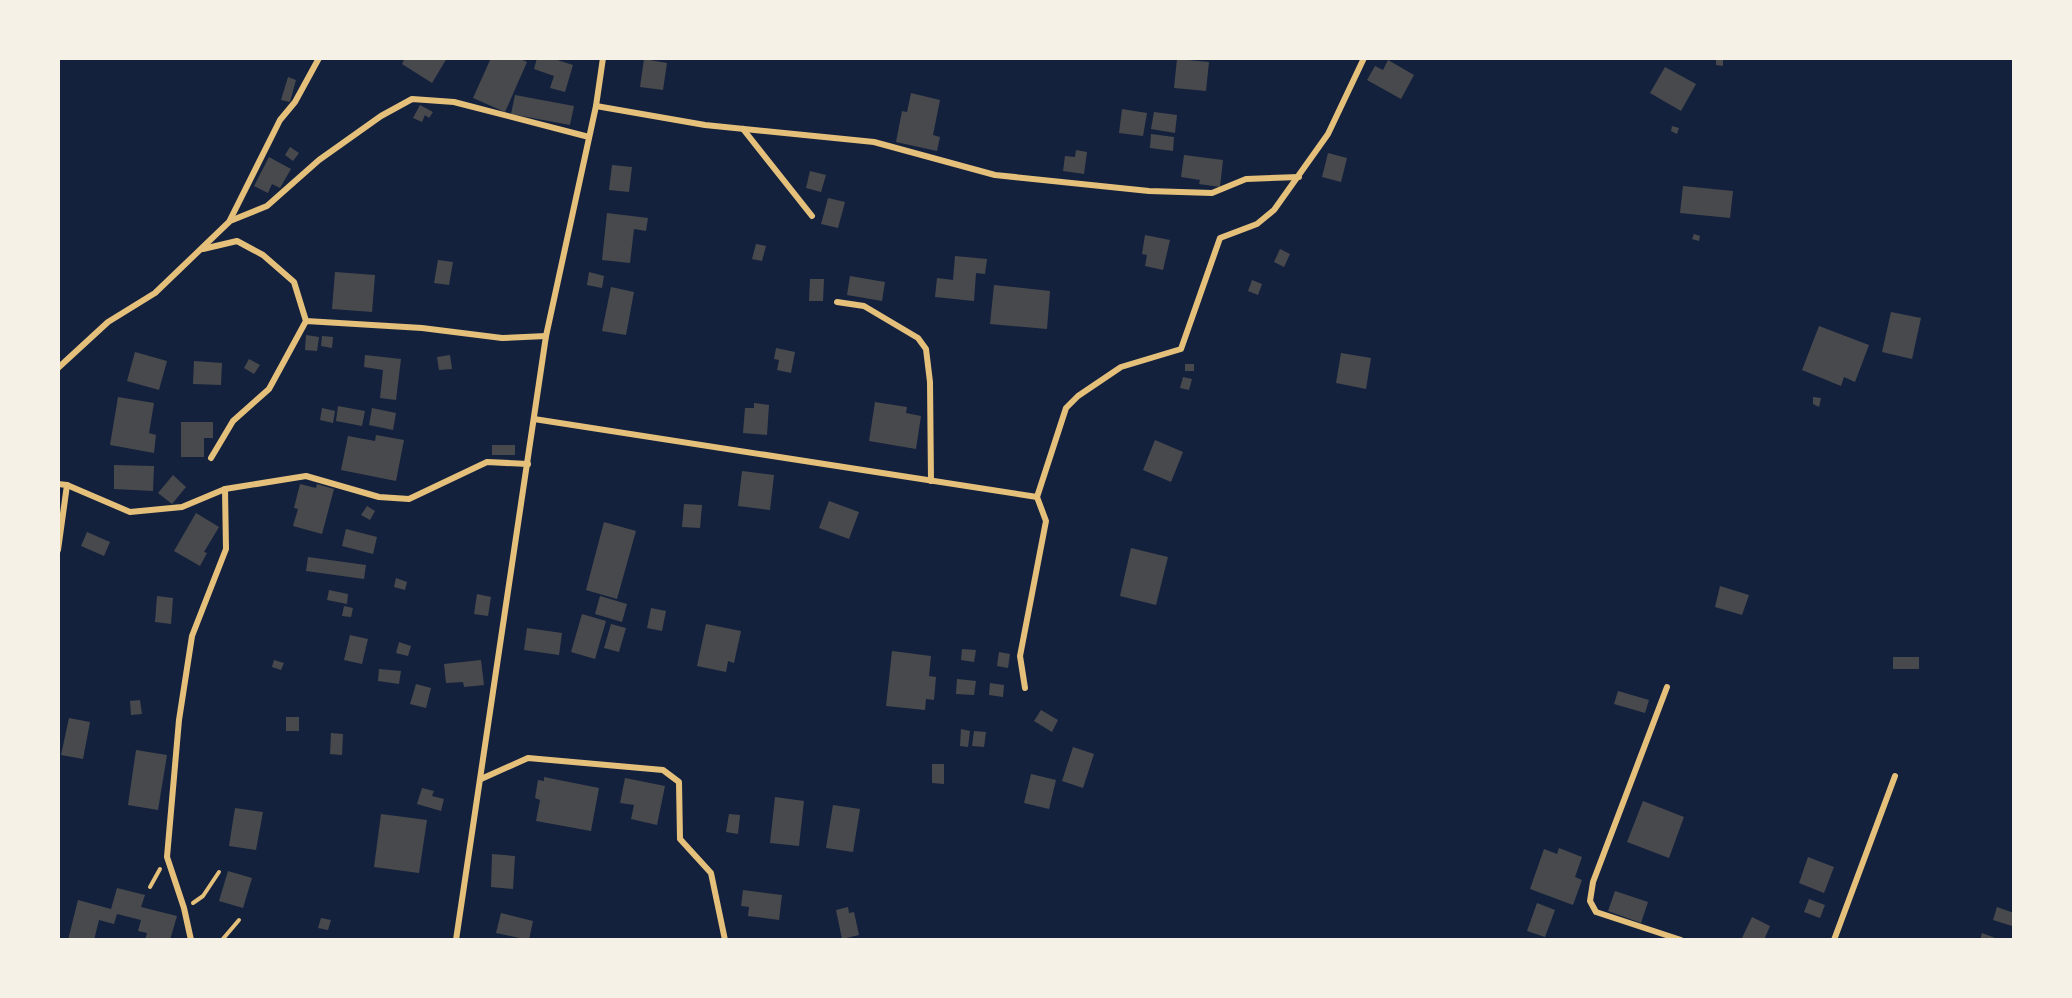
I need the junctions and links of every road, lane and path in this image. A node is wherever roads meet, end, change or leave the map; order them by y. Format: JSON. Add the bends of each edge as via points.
{"nodes":[{"id":1,"x":319,"y":58,"type":"edge"},
{"id":2,"x":603,"y":58,"type":"edge"},
{"id":3,"x":1364,"y":58,"type":"edge"},
{"id":4,"x":596,"y":106,"type":"junction"},
{"id":5,"x":743,"y":129,"type":"junction"},
{"id":6,"x":589,"y":137,"type":"junction"},
{"id":7,"x":1299,"y":177,"type":"junction"},
{"id":8,"x":812,"y":216,"type":"dead end"},
{"id":9,"x":230,"y":221,"type":"junction"},
{"id":10,"x":203,"y":249,"type":"junction"},
{"id":11,"x":837,"y":302,"type":"dead end"},
{"id":12,"x":306,"y":321,"type":"junction"},
{"id":13,"x":546,"y":336,"type":"junction"},
{"id":14,"x":58,"y":369,"type":"edge"},
{"id":15,"x":534,"y":419,"type":"junction"},
{"id":16,"x":211,"y":458,"type":"dead end"},
{"id":17,"x":528,"y":464,"type":"junction"},
{"id":18,"x":931,"y":481,"type":"junction"},
{"id":19,"x":58,"y":484,"type":"edge"},
{"id":20,"x":67,"y":485,"type":"junction"},
{"id":21,"x":225,"y":489,"type":"junction"},
{"id":22,"x":1037,"y":497,"type":"junction"},
{"id":23,"x":58,"y":550,"type":"edge"},
{"id":24,"x":1667,"y":687,"type":"dead end"},
{"id":25,"x":1025,"y":688,"type":"dead end"},
{"id":26,"x":1895,"y":776,"type":"dead end"},
{"id":27,"x":481,"y":779,"type":"junction"},
{"id":28,"x":219,"y":872,"type":"dead end"},
{"id":29,"x":184,"y":908,"type":"junction"},
{"id":30,"x":239,"y":920,"type":"dead end"},
{"id":31,"x":191,"y":939,"type":"edge"},
{"id":32,"x":222,"y":939,"type":"edge"},
{"id":33,"x":456,"y":939,"type":"edge"},
{"id":34,"x":725,"y":939,"type":"edge"},
{"id":35,"x":1681,"y":939,"type":"edge"},
{"id":36,"x":1834,"y":939,"type":"edge"}],
"edges":[{"from":1,"to":9,"type":"street","via":[[295,102],[280,120]]},
{"from":2,"to":4,"type":"street"},
{"from":3,"to":7,"type":"street","via":[[1328,134]]},
{"from":4,"to":5,"type":"street"},
{"from":4,"to":6,"type":"street"},
{"from":5,"to":7,"type":"street","via":[[874,142],[995,175],[1149,191],[1212,193],[1246,179]]},
{"from":5,"to":8,"type":"street"},
{"from":6,"to":9,"type":"street","via":[[454,102],[412,99],[319,160],[267,206]]},
{"from":6,"to":13,"type":"street"},
{"from":7,"to":22,"type":"street","via":[[1274,210],[1257,224],[1220,238],[1181,349],[1121,367],[1066,408]]},
{"from":9,"to":10,"type":"street"},
{"from":10,"to":12,"type":"street","via":[[237,241],[263,255],[294,282]]},
{"from":10,"to":14,"type":"street","via":[[155,293],[108,322]]},
{"from":11,"to":18,"type":"street","via":[[864,306],[918,338],[926,349]]},
{"from":12,"to":13,"type":"street","via":[[422,328],[502,338]]},
{"from":12,"to":16,"type":"street","via":[[269,389],[233,421]]},
{"from":13,"to":15,"type":"street"},
{"from":15,"to":17,"type":"street"},
{"from":15,"to":18,"type":"street"},
{"from":17,"to":21,"type":"street","via":[[487,462],[409,499],[380,497],[306,476]]},
{"from":17,"to":27,"type":"street"},
{"from":18,"to":22,"type":"street"},
{"from":19,"to":20,"type":"street"},
{"from":20,"to":21,"type":"street","via":[[130,512],[182,507]]},
{"from":20,"to":23,"type":"street"},
{"from":21,"to":29,"type":"street","via":[[226,549],[192,636],[179,720],[167,856]]},
{"from":22,"to":25,"type":"street","via":[[1046,521],[1020,656]]},
{"from":24,"to":35,"type":"street","via":[[1593,882],[1590,901],[1596,912]]},
{"from":26,"to":36,"type":"street"},
{"from":27,"to":33,"type":"street"},
{"from":27,"to":34,"type":"street","via":[[528,758],[663,770],[679,782],[680,839],[711,873]]},
{"from":28,"to":29,"type":"path","via":[[203,896]]},
{"from":29,"to":31,"type":"street"},
{"from":30,"to":32,"type":"path"}]}
